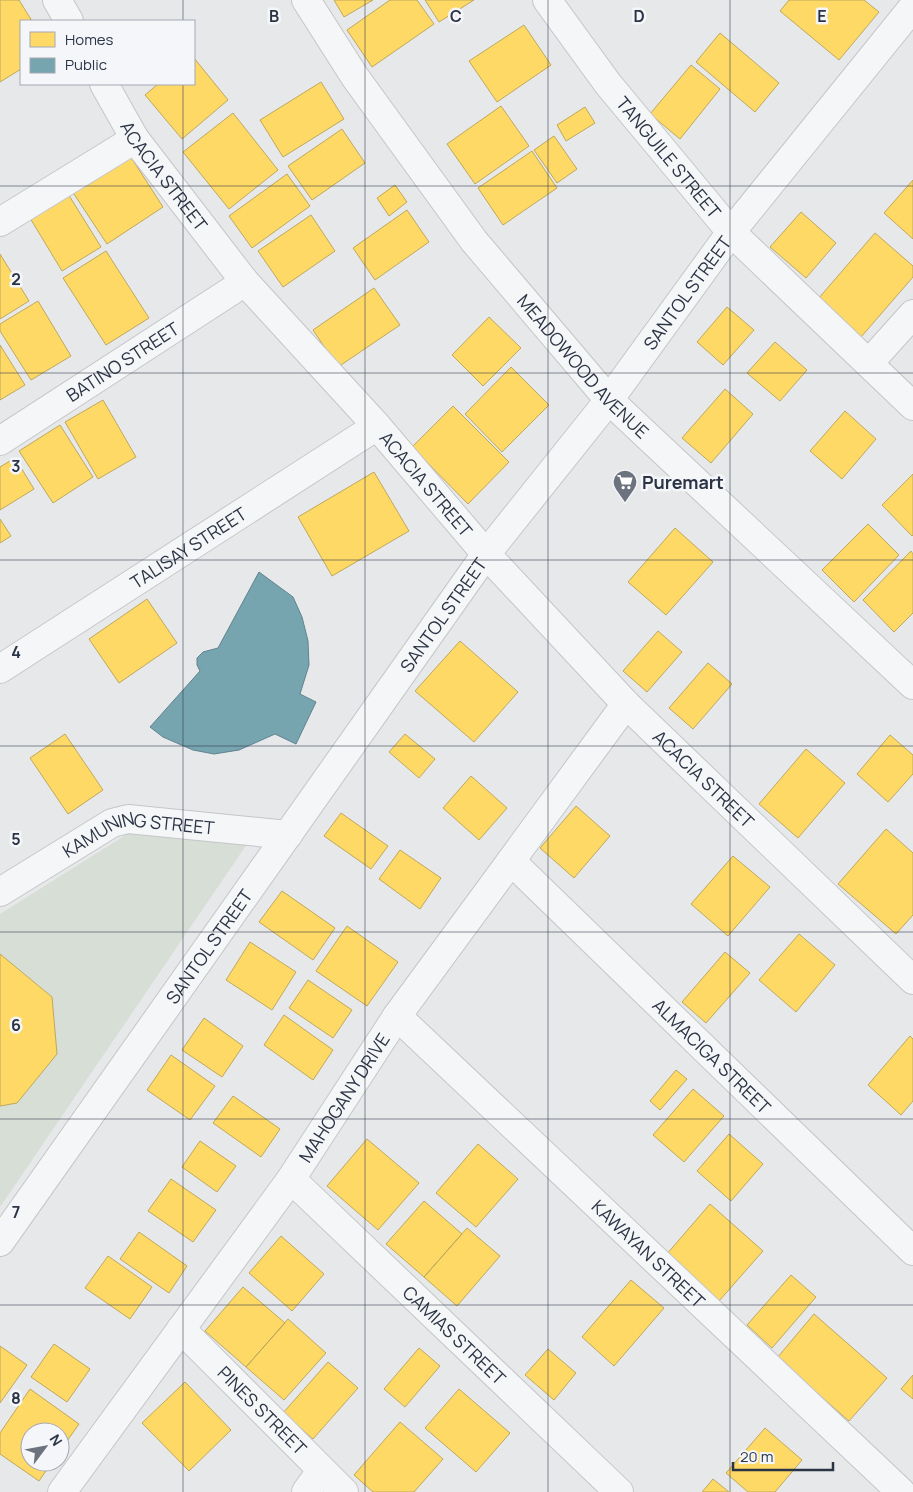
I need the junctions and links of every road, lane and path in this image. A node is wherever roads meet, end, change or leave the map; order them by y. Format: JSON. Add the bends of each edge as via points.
{"nodes":[{"id":1,"x":57,"y":0,"type":"edge"},
{"id":2,"x":306,"y":0,"type":"edge"},
{"id":3,"x":547,"y":0,"type":"edge"},
{"id":4,"x":913,"y":8,"type":"edge"},
{"id":5,"x":68,"y":20,"type":"edge"},
{"id":6,"x":105,"y":85,"type":"edge"},
{"id":7,"x":135,"y":139,"type":"junction"},
{"id":8,"x":0,"y":222,"type":"edge"},
{"id":9,"x":731,"y":232,"type":"junction"},
{"id":10,"x":245,"y":282,"type":"junction"},
{"id":11,"x":913,"y":314,"type":"edge"},
{"id":12,"x":869,"y":363,"type":"junction"},
{"id":13,"x":609,"y":400,"type":"junction"},
{"id":14,"x":913,"y":406,"type":"edge"},
{"id":15,"x":376,"y":426,"type":"junction"},
{"id":16,"x":0,"y":441,"type":"edge"},
{"id":17,"x":486,"y":554,"type":"junction"},
{"id":18,"x":0,"y":670,"type":"edge"},
{"id":19,"x":913,"y":685,"type":"edge"},
{"id":20,"x":626,"y":704,"type":"junction"},
{"id":21,"x":288,"y":835,"type":"junction"},
{"id":22,"x":511,"y":861,"type":"junction"},
{"id":23,"x":0,"y":892,"type":"edge"},
{"id":24,"x":913,"y":980,"type":"edge"},
{"id":25,"x":397,"y":1016,"type":"junction"},
{"id":26,"x":290,"y":1179,"type":"junction"},
{"id":27,"x":0,"y":1242,"type":"edge"},
{"id":28,"x":913,"y":1251,"type":"edge"},
{"id":29,"x":181,"y":1329,"type":"junction"},
{"id":30,"x":913,"y":1480,"type":"edge"},
{"id":31,"x":314,"y":1481,"type":"edge"},
{"id":32,"x":62,"y":1492,"type":"edge"},
{"id":33,"x":344,"y":1492,"type":"edge"},
{"id":34,"x":618,"y":1492,"type":"edge"},
{"id":35,"x":900,"y":1492,"type":"edge"}],
"edges":[{"from":1,"to":5,"type":"street"},
{"from":2,"to":13,"type":"street","name":"MEADOWOOD AVENUE","via":[[355,78],[474,241]]},
{"from":3,"to":9,"type":"street","name":"TANGUILE STREET","via":[[608,84]]},
{"from":4,"to":9,"type":"street","name":"SANTOL STREET"},
{"from":6,"to":7,"type":"street","name":"ACACIA STREET"},
{"from":7,"to":8,"type":"street"},
{"from":7,"to":10,"type":"street","name":"ACACIA STREET"},
{"from":9,"to":12,"type":"street","name":"TANGUILE STREET"},
{"from":9,"to":13,"type":"street","name":"SANTOL STREET"},
{"from":10,"to":15,"type":"street","name":"ACACIA STREET"},
{"from":10,"to":16,"type":"street","name":"BATINO STREET"},
{"from":11,"to":12,"type":"street"},
{"from":12,"to":14,"type":"street","name":"TANGUILE STREET"},
{"from":13,"to":17,"type":"street","name":"SANTOL STREET"},
{"from":13,"to":19,"type":"street","name":"MEADOWOOD AVENUE"},
{"from":15,"to":17,"type":"street","name":"ACACIA STREET"},
{"from":15,"to":18,"type":"street","name":"TALISAY STREET"},
{"from":17,"to":20,"type":"street","name":"ACACIA STREET"},
{"from":17,"to":21,"type":"street","name":"SANTOL STREET"},
{"from":20,"to":22,"type":"street","name":"MAHOGANY DRIVE"},
{"from":20,"to":24,"type":"street","name":"ACACIA STREET"},
{"from":21,"to":23,"type":"street","name":"KAMUNING STREET","via":[[167,822],[128,820],[112,823]]},
{"from":21,"to":27,"type":"street","name":"SANTOL STREET"},
{"from":22,"to":25,"type":"street","name":"MAHOGANY DRIVE"},
{"from":22,"to":28,"type":"street","name":"ALMACIGA STREET"},
{"from":25,"to":26,"type":"street","name":"MAHOGANY DRIVE"},
{"from":25,"to":35,"type":"street","name":"KAWAYAN STREET"},
{"from":26,"to":29,"type":"street","name":"MAHOGANY DRIVE"},
{"from":26,"to":34,"type":"street","name":"CAMIAS STREET"},
{"from":29,"to":31,"type":"street","name":"PINES STREET"},
{"from":29,"to":32,"type":"street","name":"MAHOGANY DRIVE"},
{"from":30,"to":35,"type":"street"},
{"from":31,"to":33,"type":"street","name":"PINES STREET"}]}
